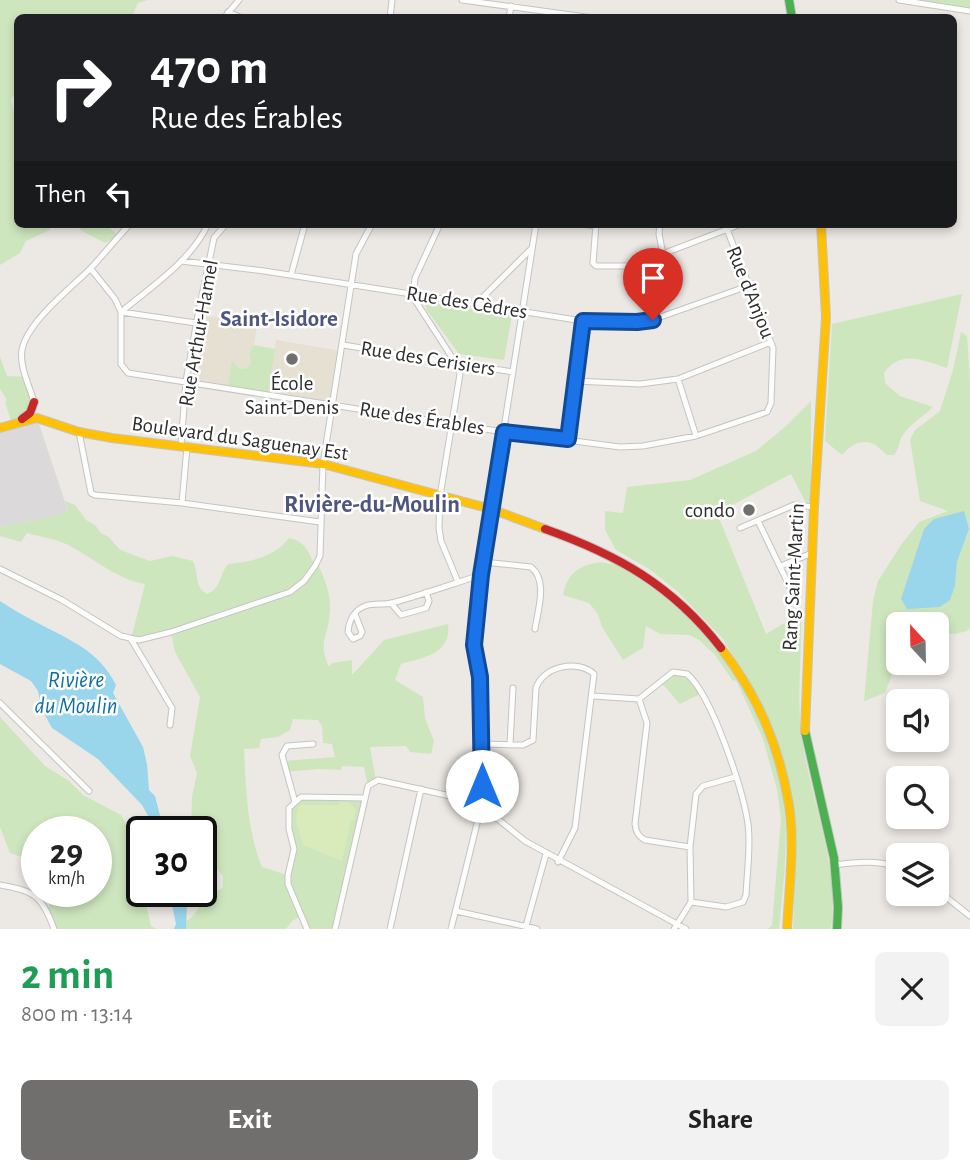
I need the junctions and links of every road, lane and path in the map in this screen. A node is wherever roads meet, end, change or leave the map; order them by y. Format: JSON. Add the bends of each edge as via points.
{"nodes":[{"id":1,"x":239,"y":0,"type":"edge"},
{"id":2,"x":463,"y":0,"type":"edge"},
{"id":3,"x":899,"y":0,"type":"edge"},
{"id":4,"x":511,"y":6,"type":"junction"},
{"id":5,"x":970,"y":11,"type":"edge"},
{"id":6,"x":227,"y":14,"type":"edge"},
{"id":7,"x":510,"y":14,"type":"edge"},
{"id":8,"x":566,"y":14,"type":"edge"},
{"id":9,"x":126,"y":228,"type":"edge"},
{"id":10,"x":206,"y":228,"type":"edge"},
{"id":11,"x":223,"y":228,"type":"edge"},
{"id":12,"x":304,"y":228,"type":"edge"},
{"id":13,"x":370,"y":228,"type":"edge"},
{"id":14,"x":438,"y":228,"type":"edge"},
{"id":15,"x":535,"y":228,"type":"edge"},
{"id":16,"x":596,"y":228,"type":"edge"},
{"id":17,"x":660,"y":228,"type":"edge"},
{"id":18,"x":723,"y":228,"type":"edge"},
{"id":19,"x":725,"y":228,"type":"edge"},
{"id":20,"x":821,"y":228,"type":"edge"},
{"id":21,"x":531,"y":249,"type":"junction"},
{"id":22,"x":663,"y":254,"type":"junction"},
{"id":23,"x":181,"y":261,"type":"junction"},
{"id":24,"x":208,"y":266,"type":"junction"},
{"id":25,"x":91,"y":268,"type":"junction"},
{"id":26,"x":291,"y":275,"type":"junction"},
{"id":27,"x":352,"y":286,"type":"junction"},
{"id":28,"x":748,"y":286,"type":"junction"},
{"id":29,"x":413,"y":293,"type":"junction"},
{"id":30,"x":476,"y":304,"type":"junction"},
{"id":31,"x":522,"y":311,"type":"junction"},
{"id":32,"x":121,"y":312,"type":"junction"},
{"id":33,"x":583,"y":321,"type":"junction"},
{"id":34,"x":196,"y":323,"type":"junction"},
{"id":35,"x":771,"y":342,"type":"junction"},
{"id":36,"x":342,"y":345,"type":"junction"},
{"id":37,"x":455,"y":362,"type":"junction"},
{"id":38,"x":513,"y":372,"type":"junction"},
{"id":39,"x":678,"y":379,"type":"junction"},
{"id":40,"x":186,"y":380,"type":"junction"},
{"id":41,"x":575,"y":381,"type":"junction"},
{"id":42,"x":34,"y":402,"type":"junction"},
{"id":43,"x":332,"y":403,"type":"junction"},
{"id":44,"x":771,"y":403,"type":"joint"},
{"id":45,"x":55,"y":422,"type":"junction"},
{"id":46,"x":12,"y":424,"type":"junction"},
{"id":47,"x":453,"y":424,"type":"junction"},
{"id":48,"x":0,"y":428,"type":"edge"},
{"id":49,"x":79,"y":432,"type":"junction"},
{"id":50,"x":504,"y":432,"type":"junction"},
{"id":51,"x":696,"y":436,"type":"junction"},
{"id":52,"x":568,"y":439,"type":"junction"},
{"id":53,"x":184,"y":446,"type":"junction"},
{"id":54,"x":323,"y":464,"type":"junction"},
{"id":55,"x":440,"y":496,"type":"junction"},
{"id":56,"x":182,"y":503,"type":"junction"},
{"id":57,"x":814,"y":507,"type":"junction"},
{"id":58,"x":491,"y":509,"type":"junction"},
{"id":59,"x":758,"y":521,"type":"junction"},
{"id":60,"x":320,"y":522,"type":"junction"},
{"id":61,"x":740,"y":527,"type":"dead end"},
{"id":62,"x":812,"y":553,"type":"junction"},
{"id":63,"x":484,"y":562,"type":"junction"},
{"id":64,"x":781,"y":566,"type":"junction"},
{"id":65,"x":0,"y":569,"type":"edge"},
{"id":66,"x":481,"y":575,"type":"junction"},
{"id":67,"x":458,"y":582,"type":"junction"},
{"id":68,"x":426,"y":592,"type":"junction"},
{"id":69,"x":797,"y":602,"type":"dead end"},
{"id":70,"x":391,"y":603,"type":"junction"},
{"id":71,"x":355,"y":614,"type":"dead end"},
{"id":72,"x":535,"y":629,"type":"dead end"},
{"id":73,"x":131,"y":639,"type":"junction"},
{"id":74,"x":513,"y":688,"type":"dead end"},
{"id":75,"x":593,"y":696,"type":"junction"},
{"id":76,"x":639,"y":699,"type":"junction"},
{"id":77,"x":0,"y":703,"type":"edge"},
{"id":78,"x":170,"y":725,"type":"dead end"},
{"id":79,"x":313,"y":744,"type":"dead end"},
{"id":80,"x":482,"y":744,"type":"junction"},
{"id":81,"x":510,"y":744,"type":"junction"},
{"id":82,"x":735,"y":777,"type":"junction"},
{"id":83,"x":421,"y":789,"type":"junction"},
{"id":84,"x":89,"y":791,"type":"dead end"},
{"id":85,"x":364,"y":798,"type":"junction"},
{"id":86,"x":295,"y":802,"type":"junction"},
{"id":87,"x":482,"y":803,"type":"junction"},
{"id":88,"x":690,"y":847,"type":"junction"},
{"id":89,"x":545,"y":854,"type":"junction"},
{"id":90,"x":558,"y":862,"type":"junction"},
{"id":91,"x":886,"y":864,"type":"edge"},
{"id":92,"x":834,"y":865,"type":"junction"},
{"id":93,"x":0,"y":885,"type":"edge"},
{"id":94,"x":949,"y":899,"type":"edge"},
{"id":95,"x":691,"y":902,"type":"junction"},
{"id":96,"x":456,"y":911,"type":"junction"},
{"id":97,"x":970,"y":916,"type":"edge"},
{"id":98,"x":499,"y":920,"type":"junction"},
{"id":99,"x":526,"y":926,"type":"junction"},
{"id":100,"x":675,"y":927,"type":"edge"},
{"id":101,"x":496,"y":928,"type":"edge"},
{"id":102,"x":54,"y":929,"type":"edge"},
{"id":103,"x":307,"y":929,"type":"edge"},
{"id":104,"x":335,"y":929,"type":"edge"},
{"id":105,"x":390,"y":929,"type":"edge"},
{"id":106,"x":451,"y":929,"type":"edge"},
{"id":107,"x":537,"y":929,"type":"edge"},
{"id":108,"x":686,"y":929,"type":"edge"},
{"id":109,"x":787,"y":929,"type":"edge"},
{"id":110,"x":837,"y":929,"type":"edge"}],
"edges":[{"from":1,"to":6,"type":"street"},
{"from":2,"to":4,"type":"street"},
{"from":3,"to":5,"type":"street"},
{"from":4,"to":7,"type":"street"},
{"from":4,"to":8,"type":"street"},
{"from":9,"to":25,"type":"street"},
{"from":10,"to":23,"type":"street"},
{"from":11,"to":24,"type":"street","name":"Rue Arthur-Hamel","via":[[214,239]]},
{"from":12,"to":26,"type":"street"},
{"from":13,"to":27,"type":"street","via":[[356,254]]},
{"from":14,"to":29,"type":"street","via":[[415,278]]},
{"from":15,"to":21,"type":"street"},
{"from":16,"to":22,"type":"street","via":[[596,266],[631,266]]},
{"from":17,"to":22,"type":"street"},
{"from":18,"to":22,"type":"street"},
{"from":19,"to":28,"type":"street","name":"Rue d'Anjou"},
{"from":20,"to":57,"type":"main road","name":"Rang Saint-Martin","via":[[827,317]]},
{"from":21,"to":30,"type":"street"},
{"from":21,"to":31,"type":"street"},
{"from":23,"to":24,"type":"street","name":"Rue des Cèdres"},
{"from":23,"to":32,"type":"street"},
{"from":24,"to":26,"type":"street","name":"Rue des Cèdres"},
{"from":24,"to":34,"type":"street","name":"Rue Arthur-Hamel"},
{"from":25,"to":32,"type":"street"},
{"from":25,"to":42,"type":"street","via":[[49,307],[22,349]]},
{"from":26,"to":27,"type":"street","name":"Rue des Cèdres"},
{"from":27,"to":29,"type":"street","name":"Rue des Cèdres"},
{"from":27,"to":36,"type":"street"},
{"from":28,"to":33,"type":"street","name":"Rue des Cèdres","via":[[653,320]]},
{"from":28,"to":35,"type":"street","name":"Rue d'Anjou"},
{"from":29,"to":30,"type":"street","name":"Rue des Cèdres"},
{"from":29,"to":37,"type":"street"},
{"from":30,"to":31,"type":"street","name":"Rue des Cèdres"},
{"from":31,"to":33,"type":"street","name":"Rue des Cèdres"},
{"from":31,"to":38,"type":"street"},
{"from":32,"to":34,"type":"street"},
{"from":32,"to":40,"type":"street","name":"Rue des Érables","via":[[121,364],[128,373]]},
{"from":33,"to":41,"type":"street"},
{"from":34,"to":40,"type":"street","name":"Rue Arthur-Hamel"},
{"from":35,"to":39,"type":"street"},
{"from":35,"to":44,"type":"street","name":"Rue d'Anjou"},
{"from":36,"to":37,"type":"street","name":"Rue des Cerisiers"},
{"from":36,"to":43,"type":"street"},
{"from":37,"to":38,"type":"street","name":"Rue des Cerisiers"},
{"from":37,"to":47,"type":"street","via":[[460,374]]},
{"from":38,"to":50,"type":"street"},
{"from":39,"to":41,"type":"street","via":[[640,384]]},
{"from":39,"to":51,"type":"street"},
{"from":40,"to":43,"type":"street","name":"Rue des Érables"},
{"from":40,"to":53,"type":"street","name":"Rue Arthur-Hamel"},
{"from":41,"to":52,"type":"street"},
{"from":42,"to":45,"type":"main road","via":[[38,412]]},
{"from":42,"to":46,"type":"main road","via":[[30,413]]},
{"from":43,"to":47,"type":"street","name":"Rue des Érables"},
{"from":43,"to":54,"type":"street"},
{"from":44,"to":51,"type":"street","name":"Rue des Érables","via":[[767,412]]},
{"from":45,"to":46,"type":"main road","name":"Boulevard du Saguenay Est","via":[[37,418]]},
{"from":45,"to":49,"type":"main road","name":"Boulevard du Saguenay Est"},
{"from":46,"to":48,"type":"main road","name":"Boulevard du Saguenay Est"},
{"from":47,"to":50,"type":"street","name":"Rue des Érables"},
{"from":47,"to":55,"type":"street"},
{"from":49,"to":53,"type":"main road","name":"Boulevard du Saguenay Est"},
{"from":49,"to":56,"type":"street","via":[[91,493]]},
{"from":50,"to":52,"type":"street","name":"Rue des Érables"},
{"from":50,"to":58,"type":"street"},
{"from":51,"to":52,"type":"street","name":"Rue des Érables","via":[[620,447]]},
{"from":53,"to":54,"type":"main road","name":"Boulevard du Saguenay Est"},
{"from":53,"to":56,"type":"street","name":"Rue Arthur-Hamel"},
{"from":54,"to":55,"type":"main road","name":"Boulevard du Saguenay Est"},
{"from":54,"to":60,"type":"street"},
{"from":55,"to":58,"type":"main road","name":"Boulevard du Saguenay Est"},
{"from":55,"to":67,"type":"street","via":[[439,528]]},
{"from":56,"to":60,"type":"street"},
{"from":57,"to":59,"type":"street","via":[[794,505]]},
{"from":57,"to":62,"type":"main road","name":"Rang Saint-Martin"},
{"from":58,"to":63,"type":"street"},
{"from":58,"to":109,"type":"main road","name":"Boulevard du Saguenay Est","via":[[584,543],[631,566],[671,595],[735,666],[759,704],[789,806]]},
{"from":59,"to":61,"type":"street"},
{"from":59,"to":64,"type":"street"},
{"from":60,"to":73,"type":"street","via":[[320,556],[304,581],[290,592],[171,632]]},
{"from":62,"to":64,"type":"street"},
{"from":62,"to":92,"type":"main road","name":"Rang Saint-Martin","via":[[805,734]]},
{"from":63,"to":66,"type":"street"},
{"from":63,"to":72,"type":"street","via":[[536,570],[541,584]]},
{"from":64,"to":69,"type":"street"},
{"from":65,"to":73,"type":"street"},
{"from":66,"to":67,"type":"street"},
{"from":66,"to":80,"type":"street","via":[[474,645]]},
{"from":67,"to":68,"type":"street"},
{"from":68,"to":70,"type":"street"},
{"from":68,"to":70,"type":"street","via":[[426,608],[401,615]]},
{"from":70,"to":71,"type":"street","via":[[365,606]]},
{"from":73,"to":78,"type":"street","via":[[172,708]]},
{"from":74,"to":81,"type":"street"},
{"from":75,"to":76,"type":"street"},
{"from":75,"to":81,"type":"street","via":[[594,679],[589,670],[553,669],[536,688],[533,740]]},
{"from":75,"to":90,"type":"street","via":[[575,828]]},
{"from":76,"to":82,"type":"street","via":[[673,672],[687,674],[702,693],[723,738]]},
{"from":76,"to":88,"type":"street","via":[[647,723],[636,830],[645,840]]},
{"from":77,"to":84,"type":"street"},
{"from":79,"to":86,"type":"street","via":[[287,746],[282,755]]},
{"from":80,"to":81,"type":"street"},
{"from":80,"to":87,"type":"street"},
{"from":82,"to":88,"type":"street","via":[[703,786],[696,794]]},
{"from":82,"to":95,"type":"street","via":[[748,827],[746,895],[733,906]]},
{"from":83,"to":85,"type":"street","via":[[378,780],[368,786]]},
{"from":83,"to":87,"type":"street"},
{"from":83,"to":105,"type":"street"},
{"from":85,"to":86,"type":"street","via":[[301,797]]},
{"from":85,"to":104,"type":"street"},
{"from":86,"to":103,"type":"street","via":[[289,808],[294,849],[288,884]]},
{"from":87,"to":89,"type":"street","via":[[512,832]]},
{"from":87,"to":96,"type":"street"},
{"from":88,"to":95,"type":"street"},
{"from":89,"to":90,"type":"street"},
{"from":89,"to":99,"type":"street"},
{"from":90,"to":100,"type":"street"},
{"from":91,"to":92,"type":"street"},
{"from":92,"to":110,"type":"main road","name":"Rang Saint-Martin"},
{"from":93,"to":102,"type":"street","via":[[27,890],[41,899]]},
{"from":94,"to":97,"type":"street"},
{"from":95,"to":100,"type":"street"},
{"from":96,"to":98,"type":"street"},
{"from":96,"to":106,"type":"street"},
{"from":98,"to":99,"type":"street"},
{"from":98,"to":101,"type":"street"},
{"from":99,"to":107,"type":"street"},
{"from":100,"to":108,"type":"street"}]}
